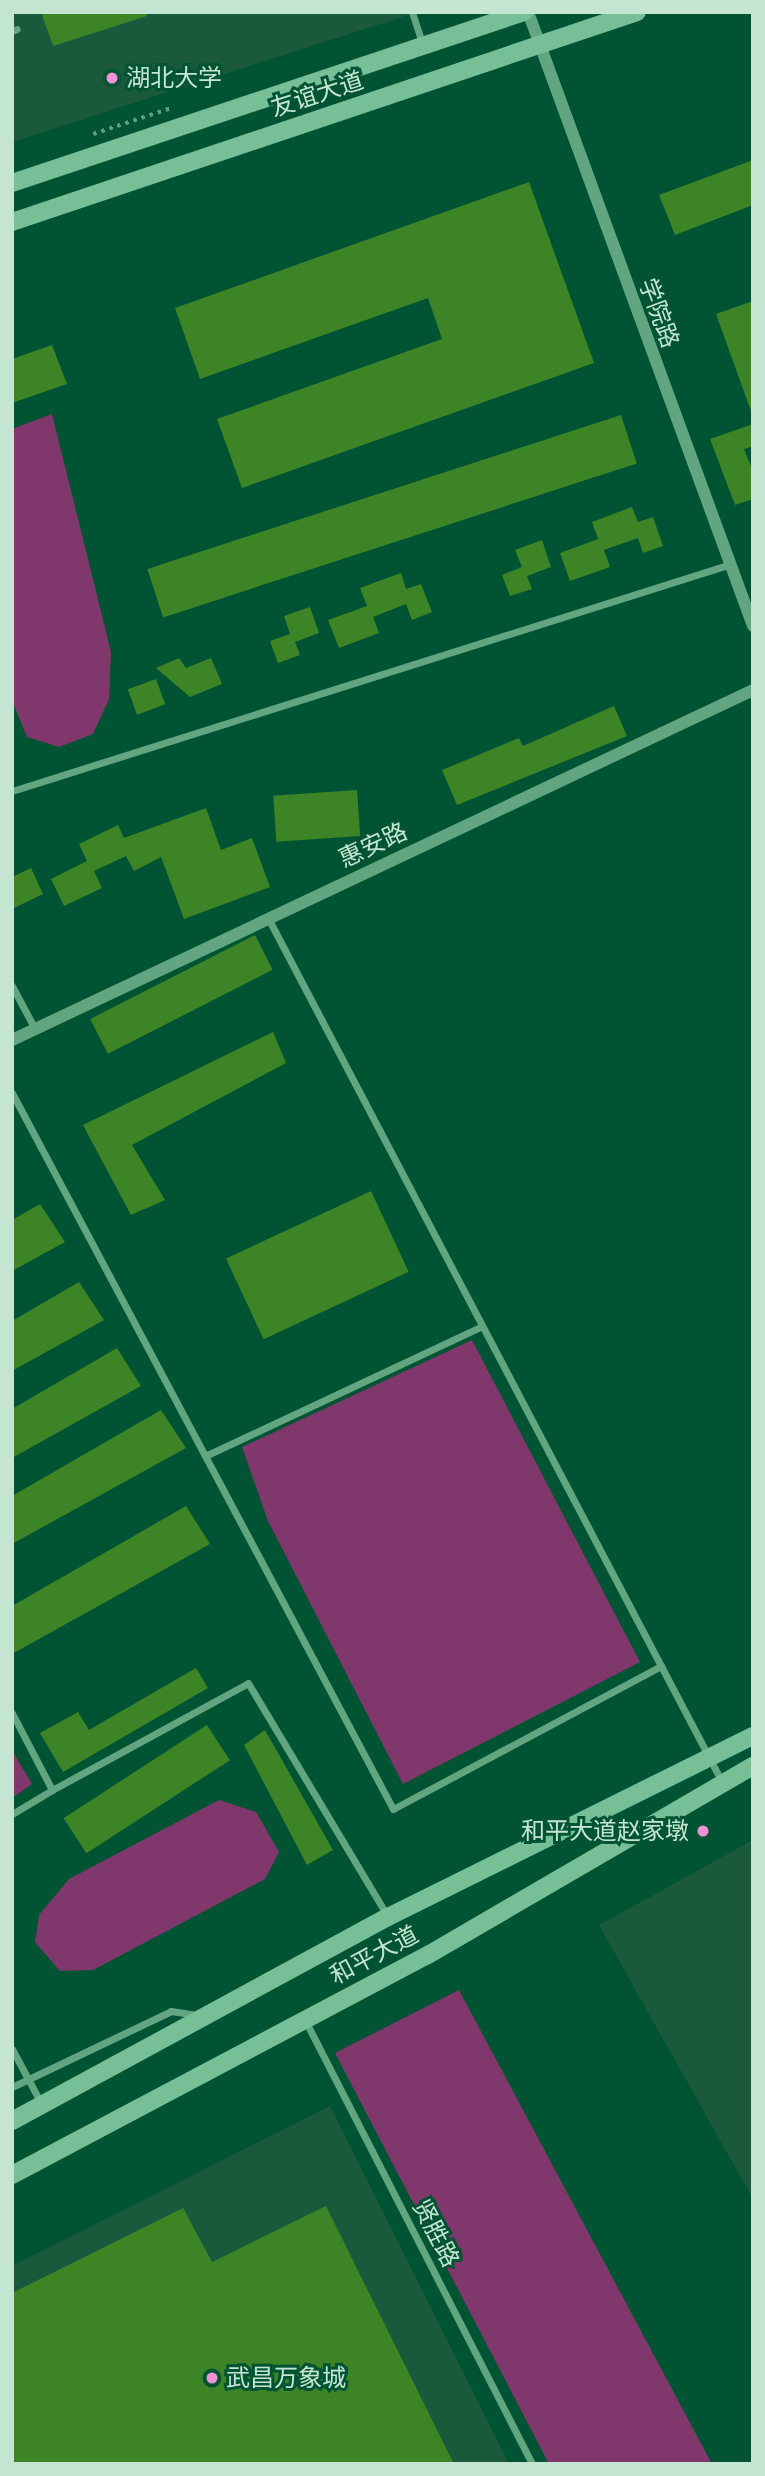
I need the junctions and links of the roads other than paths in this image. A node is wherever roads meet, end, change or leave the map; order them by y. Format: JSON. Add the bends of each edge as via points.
{"nodes":[{"id":1,"x":412,"y":12,"type":"edge"},
{"id":2,"x":526,"y":12,"type":"edge"},
{"id":3,"x":637,"y":12,"type":"edge"},
{"id":4,"x":540,"y":45,"type":"junction"},
{"id":5,"x":423,"y":46,"type":"junction"},
{"id":6,"x":12,"y":183,"type":"edge"},
{"id":7,"x":12,"y":222,"type":"edge"},
{"id":8,"x":728,"y":565,"type":"junction"},
{"id":9,"x":747,"y":600,"type":"edge"},
{"id":10,"x":753,"y":626,"type":"edge"},
{"id":11,"x":753,"y":690,"type":"edge"},
{"id":12,"x":12,"y":791,"type":"edge"},
{"id":13,"x":267,"y":917,"type":"junction"},
{"id":14,"x":12,"y":986,"type":"edge"},
{"id":15,"x":35,"y":1029,"type":"junction"},
{"id":16,"x":12,"y":1040,"type":"edge"},
{"id":17,"x":12,"y":1093,"type":"edge"},
{"id":18,"x":482,"y":1325,"type":"junction"},
{"id":19,"x":205,"y":1456,"type":"junction"},
{"id":20,"x":661,"y":1666,"type":"junction"},
{"id":21,"x":12,"y":1713,"type":"edge"},
{"id":22,"x":753,"y":1736,"type":"edge"},
{"id":23,"x":710,"y":1760,"type":"junction"},
{"id":24,"x":753,"y":1766,"type":"edge"},
{"id":25,"x":722,"y":1782,"type":"junction"},
{"id":26,"x":52,"y":1790,"type":"junction"},
{"id":27,"x":12,"y":1814,"type":"edge"},
{"id":28,"x":388,"y":1917,"type":"junction"},
{"id":29,"x":205,"y":2016,"type":"junction"},
{"id":30,"x":305,"y":2019,"type":"junction"},
{"id":31,"x":12,"y":2049,"type":"edge"},
{"id":32,"x":28,"y":2078,"type":"junction"},
{"id":33,"x":12,"y":2087,"type":"edge"},
{"id":34,"x":42,"y":2105,"type":"junction"},
{"id":35,"x":12,"y":2121,"type":"edge"},
{"id":36,"x":12,"y":2175,"type":"edge"},
{"id":37,"x":532,"y":2464,"type":"edge"}],
"edges":[{"from":1,"to":5,"type":"street"},
{"from":2,"to":4,"type":"street","name":"学院路"},
{"from":2,"to":5,"type":"main road","name":"友谊大道"},
{"from":3,"to":4,"type":"main road","name":"友谊大道"},
{"from":4,"to":7,"type":"main road","name":"友谊大道"},
{"from":4,"to":8,"type":"street","name":"学院路"},
{"from":5,"to":6,"type":"main road","name":"友谊大道"},
{"from":8,"to":9,"type":"street","name":"学院路"},
{"from":8,"to":12,"type":"street"},
{"from":9,"to":10,"type":"street","name":"学院路"},
{"from":11,"to":13,"type":"street","name":"惠安路"},
{"from":13,"to":15,"type":"street","name":"惠安路"},
{"from":13,"to":18,"type":"street"},
{"from":14,"to":15,"type":"street"},
{"from":15,"to":16,"type":"street","name":"惠安路"},
{"from":17,"to":19,"type":"street"},
{"from":18,"to":19,"type":"street"},
{"from":18,"to":20,"type":"street"},
{"from":19,"to":20,"type":"street","via":[[393,1809]]},
{"from":20,"to":23,"type":"street"},
{"from":21,"to":26,"type":"street"},
{"from":22,"to":23,"type":"main road","name":"和平大道"},
{"from":23,"to":25,"type":"street"},
{"from":23,"to":28,"type":"main road","name":"和平大道"},
{"from":24,"to":25,"type":"main road","name":"和平大道"},
{"from":25,"to":30,"type":"main road","name":"和平大道","via":[[428,1955]]},
{"from":26,"to":27,"type":"street"},
{"from":26,"to":28,"type":"street","via":[[248,1682]]},
{"from":28,"to":29,"type":"main road","name":"和平大道"},
{"from":29,"to":32,"type":"street","via":[[171,2011]]},
{"from":29,"to":34,"type":"main road","name":"和平大道"},
{"from":30,"to":36,"type":"main road","name":"和平大道"},
{"from":30,"to":37,"type":"street","name":"贤胜路"},
{"from":31,"to":32,"type":"street"},
{"from":32,"to":33,"type":"street"},
{"from":32,"to":34,"type":"street"},
{"from":34,"to":35,"type":"main road","name":"和平大道"}]}
